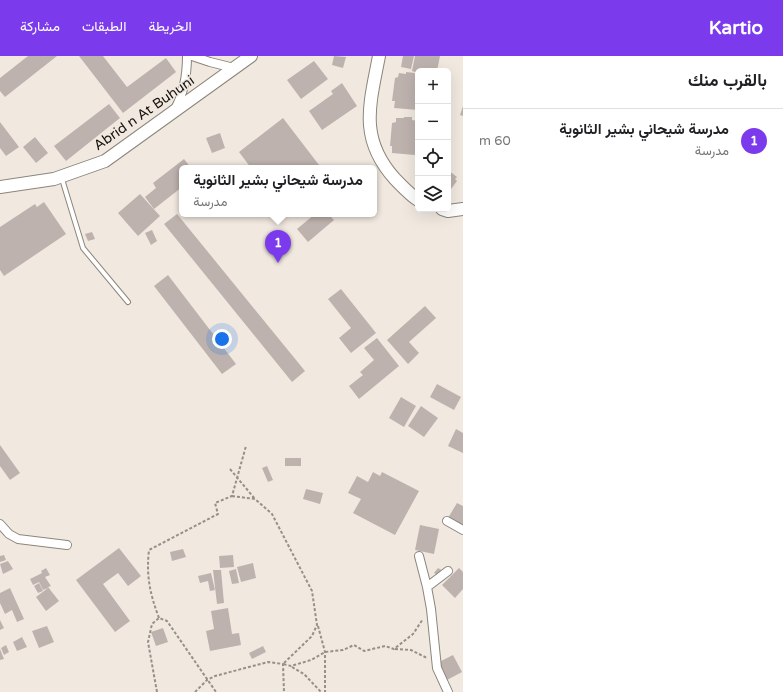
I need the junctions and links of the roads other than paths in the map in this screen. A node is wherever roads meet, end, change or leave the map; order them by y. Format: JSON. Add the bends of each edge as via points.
{"nodes":[{"id":1,"x":187,"y":56,"type":"edge"},
{"id":2,"x":192,"y":56,"type":"edge"},
{"id":3,"x":251,"y":56,"type":"edge"},
{"id":4,"x":379,"y":56,"type":"edge"},
{"id":5,"x":234,"y":68,"type":"junction"},
{"id":6,"x":172,"y":113,"type":"junction"},
{"id":7,"x":61,"y":176,"type":"junction"},
{"id":8,"x":0,"y":187,"type":"edge"},
{"id":9,"x":415,"y":197,"type":"edge"},
{"id":10,"x":463,"y":210,"type":"edge"},
{"id":11,"x":451,"y":211,"type":"edge"},
{"id":12,"x":128,"y":302,"type":"dead end"},
{"id":13,"x":447,"y":521,"type":"dead end"},
{"id":14,"x":0,"y":524,"type":"edge"},
{"id":15,"x":463,"y":530,"type":"edge"},
{"id":16,"x":67,"y":545,"type":"dead end"},
{"id":17,"x":419,"y":556,"type":"dead end"},
{"id":18,"x":448,"y":571,"type":"dead end"},
{"id":19,"x":427,"y":587,"type":"junction"},
{"id":20,"x":448,"y":692,"type":"edge"}],
"edges":[{"from":1,"to":6,"type":"street","via":[[184,86]]},
{"from":2,"to":5,"type":"street"},
{"from":3,"to":5,"type":"street","name":"Abrid n At Buhuni"},
{"from":4,"to":9,"type":"street","via":[[369,123],[371,137],[381,162]]},
{"from":5,"to":6,"type":"street","name":"Abrid n At Buhuni"},
{"from":6,"to":7,"type":"street","name":"Abrid n At Buhuni","via":[[105,160]]},
{"from":7,"to":8,"type":"street","name":"Abrid n At Buhuni"},
{"from":7,"to":12,"type":"lane","via":[[83,248]]},
{"from":10,"to":11,"type":"street"},
{"from":13,"to":15,"type":"street"},
{"from":14,"to":16,"type":"street","via":[[18,539]]},
{"from":17,"to":19,"type":"street"},
{"from":18,"to":19,"type":"street"},
{"from":19,"to":20,"type":"street","via":[[437,668]]}]}
